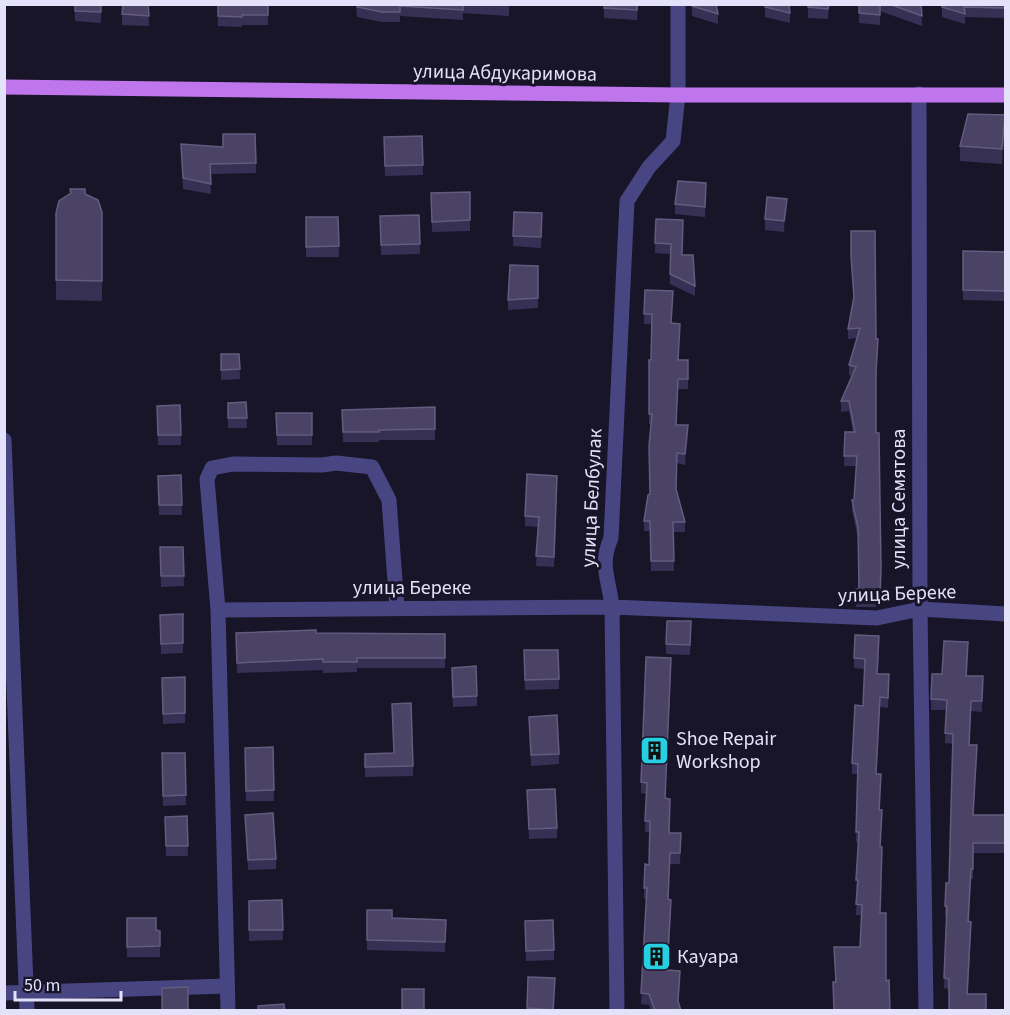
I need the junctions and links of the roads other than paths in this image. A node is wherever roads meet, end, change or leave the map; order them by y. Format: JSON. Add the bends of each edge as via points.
{"nodes":[{"id":1,"x":678,"y":4,"type":"edge"},
{"id":2,"x":4,"y":87,"type":"edge"},
{"id":3,"x":678,"y":94,"type":"junction"},
{"id":4,"x":919,"y":94,"type":"junction"},
{"id":5,"x":1005,"y":95,"type":"edge"},
{"id":6,"x":4,"y":440,"type":"edge"},
{"id":7,"x":612,"y":607,"type":"junction"},
{"id":8,"x":397,"y":608,"type":"junction"},
{"id":9,"x":920,"y":609,"type":"junction"},
{"id":10,"x":218,"y":610,"type":"junction"},
{"id":11,"x":1005,"y":614,"type":"edge"},
{"id":12,"x":227,"y":986,"type":"junction"},
{"id":13,"x":4,"y":993,"type":"edge"},
{"id":14,"x":27,"y":993,"type":"junction"},
{"id":15,"x":27,"y":1011,"type":"edge"},
{"id":16,"x":228,"y":1011,"type":"edge"},
{"id":17,"x":617,"y":1011,"type":"edge"},
{"id":18,"x":926,"y":1011,"type":"edge"}],
"edges":[{"from":1,"to":3,"type":"street","name":"улица Белбулак"},
{"from":2,"to":3,"type":"main road","name":"улица Абдукаримова"},
{"from":3,"to":4,"type":"main road","name":"улица Абдукаримова"},
{"from":3,"to":7,"type":"street","name":"улица Белбулак","via":[[674,141],[649,167],[627,201],[611,538],[604,558]]},
{"from":4,"to":5,"type":"main road","name":"улица Абдукаримова"},
{"from":4,"to":9,"type":"street","name":"улица Семятова"},
{"from":6,"to":14,"type":"street"},
{"from":7,"to":8,"type":"street","name":"улица Береке"},
{"from":7,"to":9,"type":"street","name":"улица Береке","via":[[877,618]]},
{"from":7,"to":17,"type":"street","name":"улица Белбулак"},
{"from":8,"to":10,"type":"street","name":"улица Береке"},
{"from":8,"to":10,"type":"street","via":[[389,500],[372,467],[336,462],[212,468],[207,479]]},
{"from":9,"to":11,"type":"street","name":"улица Береке"},
{"from":9,"to":18,"type":"street","name":"улица Семятова"},
{"from":10,"to":12,"type":"street"},
{"from":12,"to":14,"type":"street"},
{"from":12,"to":16,"type":"street"},
{"from":13,"to":14,"type":"street"},
{"from":14,"to":15,"type":"street"}]}
